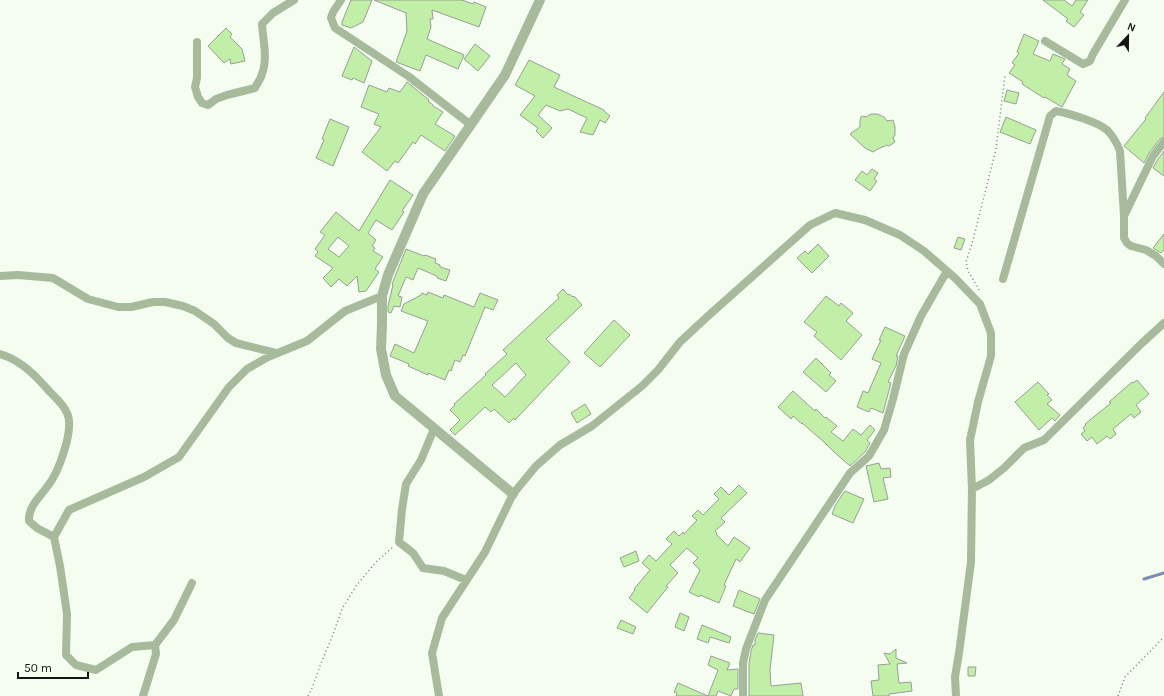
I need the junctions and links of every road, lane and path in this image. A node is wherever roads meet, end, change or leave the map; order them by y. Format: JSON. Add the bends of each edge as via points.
{"nodes":[{"id":1,"x":294,"y":0,"type":"edge"},
{"id":2,"x":341,"y":0,"type":"edge"},
{"id":3,"x":540,"y":0,"type":"edge"},
{"id":4,"x":1125,"y":0,"type":"edge"},
{"id":5,"x":1046,"y":41,"type":"dead end"},
{"id":6,"x":197,"y":42,"type":"dead end"},
{"id":7,"x":1005,"y":75,"type":"dead end"},
{"id":8,"x":471,"y":125,"type":"junction"},
{"id":9,"x":1164,"y":142,"type":"edge"},
{"id":10,"x":1124,"y":216,"type":"junction"},
{"id":11,"x":1164,"y":264,"type":"edge"},
{"id":12,"x":947,"y":271,"type":"junction"},
{"id":13,"x":0,"y":276,"type":"edge"},
{"id":14,"x":1003,"y":279,"type":"dead end"},
{"id":15,"x":382,"y":296,"type":"junction"},
{"id":16,"x":980,"y":304,"type":"junction"},
{"id":17,"x":1164,"y":323,"type":"edge"},
{"id":18,"x":276,"y":353,"type":"junction"},
{"id":19,"x":0,"y":354,"type":"edge"},
{"id":20,"x":434,"y":429,"type":"junction"},
{"id":21,"x":972,"y":489,"type":"junction"},
{"id":22,"x":513,"y":494,"type":"junction"},
{"id":23,"x":54,"y":537,"type":"junction"},
{"id":24,"x":399,"y":542,"type":"junction"},
{"id":25,"x":466,"y":580,"type":"junction"},
{"id":26,"x":192,"y":583,"type":"dead end"},
{"id":27,"x":1164,"y":637,"type":"edge"},
{"id":28,"x":155,"y":645,"type":"junction"},
{"id":29,"x":143,"y":696,"type":"edge"},
{"id":30,"x":308,"y":696,"type":"edge"},
{"id":31,"x":440,"y":696,"type":"edge"},
{"id":32,"x":743,"y":696,"type":"edge"},
{"id":33,"x":956,"y":696,"type":"edge"},
{"id":34,"x":1118,"y":696,"type":"edge"}],
"edges":[{"from":1,"to":6,"type":"street","via":[[273,13],[262,24],[264,65],[255,88],[227,95],[208,105],[202,103],[195,87]]},
{"from":2,"to":8,"type":"street","via":[[331,18],[335,28],[408,76]]},
{"from":3,"to":8,"type":"street","via":[[505,75]]},
{"from":4,"to":5,"type":"street","via":[[1090,61],[1083,64]]},
{"from":7,"to":16,"type":"path","via":[[996,148],[966,262],[980,294]]},
{"from":8,"to":15,"type":"street","via":[[423,194],[388,274]]},
{"from":9,"to":10,"type":"street","via":[[1154,156]]},
{"from":10,"to":11,"type":"street","via":[[1124,238],[1127,243],[1146,250]]},
{"from":10,"to":14,"type":"street","via":[[1120,151],[1116,141],[1106,129],[1065,112],[1056,111],[1050,116]]},
{"from":12,"to":16,"type":"street"},
{"from":12,"to":22,"type":"street","via":[[900,235],[865,220],[835,213],[810,225],[680,342],[642,386],[592,426],[560,445],[536,466]]},
{"from":12,"to":32,"type":"street","via":[[918,321],[904,354],[884,430],[869,456],[850,473],[765,600],[746,649],[743,663]]},
{"from":13,"to":18,"type":"street","via":[[53,278],[88,299],[118,307],[153,302],[183,306],[214,324],[236,343]]},
{"from":15,"to":18,"type":"street","via":[[345,311],[307,341]]},
{"from":15,"to":20,"type":"street","via":[[380,349],[386,375],[396,396]]},
{"from":16,"to":21,"type":"street","via":[[991,333],[991,356],[970,440]]},
{"from":17,"to":21,"type":"street","via":[[1044,440],[1024,448],[989,480]]},
{"from":18,"to":23,"type":"street","via":[[246,369],[229,387],[179,457],[144,478],[69,510]]},
{"from":19,"to":23,"type":"street","via":[[16,361],[37,376],[68,414],[70,426],[57,471],[29,513],[29,521]]},
{"from":20,"to":22,"type":"street"},
{"from":20,"to":24,"type":"street","via":[[421,460],[406,484]]},
{"from":21,"to":33,"type":"street","via":[[971,562],[955,678]]},
{"from":22,"to":25,"type":"street","via":[[484,552]]},
{"from":23,"to":28,"type":"street","via":[[67,614],[66,655],[76,665],[96,670],[132,647]]},
{"from":24,"to":25,"type":"street","via":[[413,553],[423,568],[444,571]]},
{"from":24,"to":30,"type":"path","via":[[376,562],[356,586],[342,609]]},
{"from":25,"to":31,"type":"street","via":[[442,618],[432,653]]},
{"from":26,"to":28,"type":"street","via":[[174,620]]},
{"from":27,"to":34,"type":"path","via":[[1125,677]]},
{"from":28,"to":29,"type":"street","via":[[156,654]]}]}
